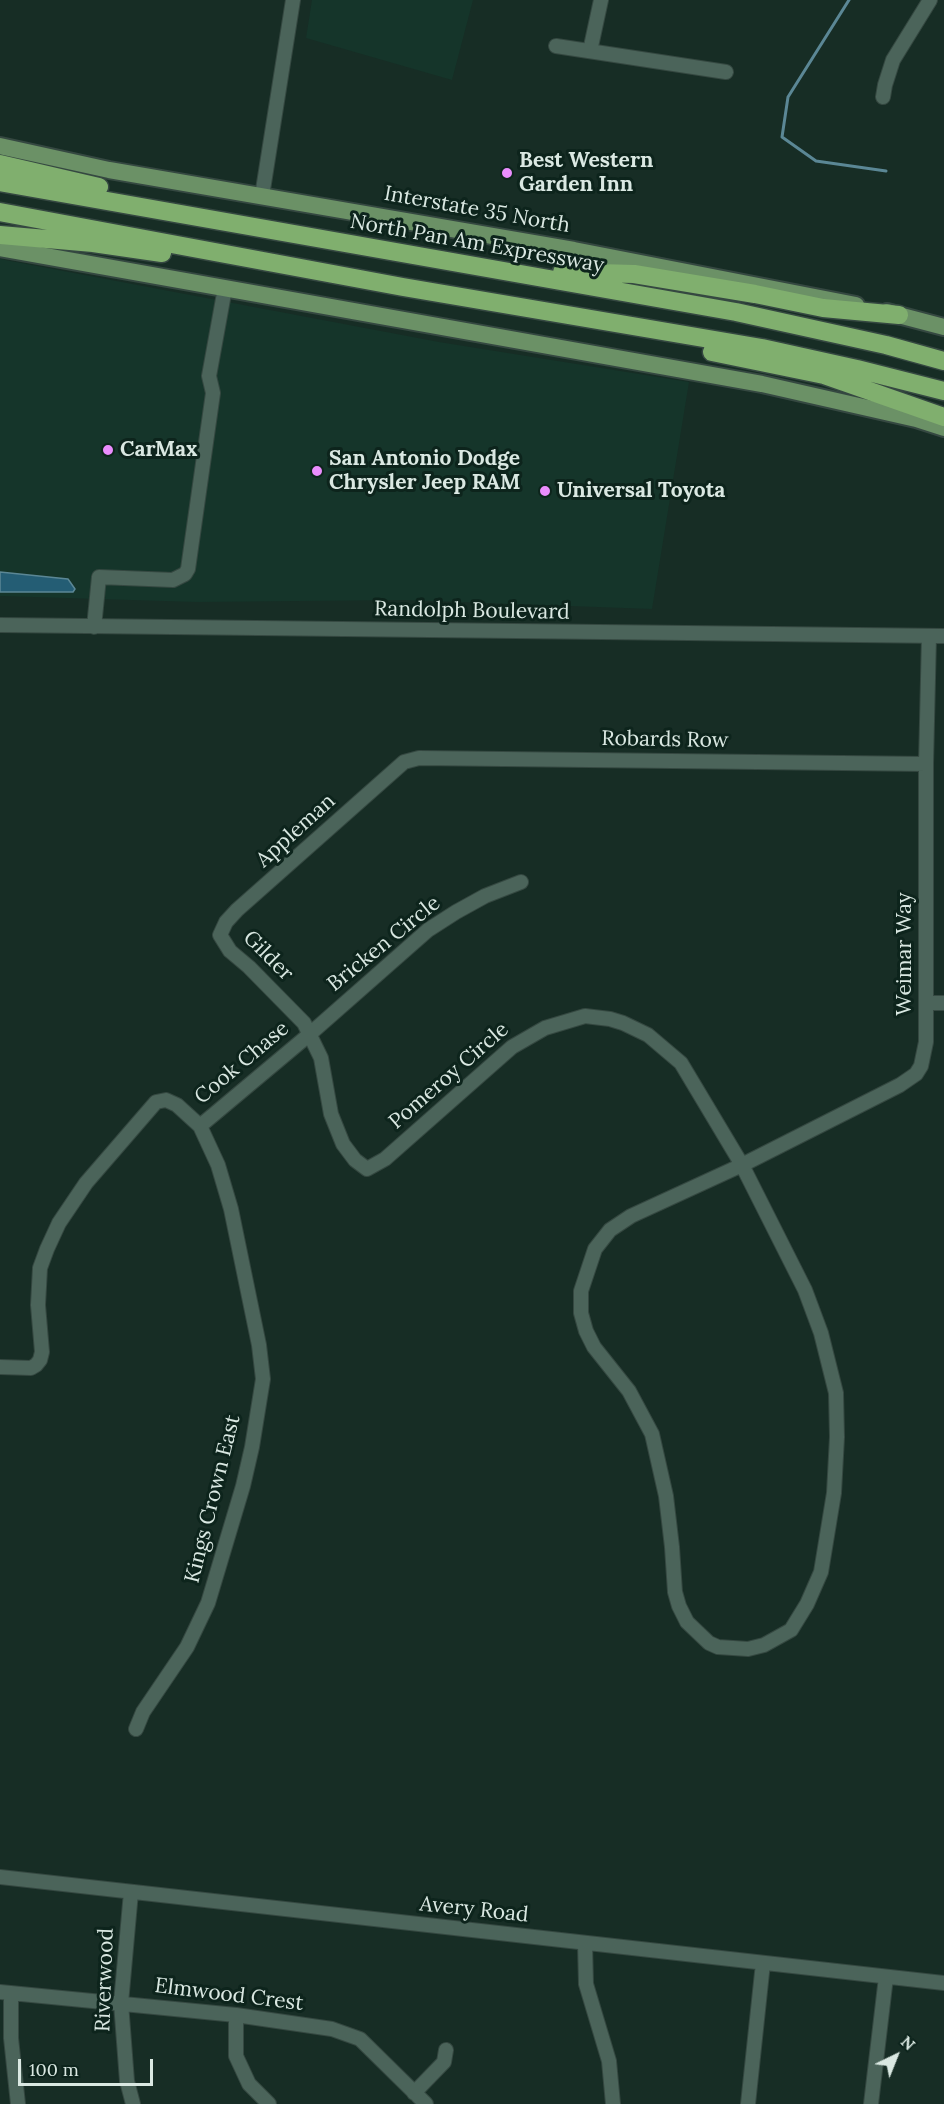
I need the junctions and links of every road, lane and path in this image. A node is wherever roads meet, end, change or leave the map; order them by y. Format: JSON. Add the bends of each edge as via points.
{"nodes":[{"id":1,"x":293,"y":0,"type":"edge"},
{"id":2,"x":601,"y":0,"type":"edge"},
{"id":3,"x":930,"y":0,"type":"edge"},
{"id":4,"x":556,"y":46,"type":"dead end"},
{"id":5,"x":590,"y":51,"type":"junction"},
{"id":6,"x":726,"y":72,"type":"dead end"},
{"id":7,"x":884,"y":97,"type":"dead end"},
{"id":8,"x":0,"y":146,"type":"edge"},
{"id":9,"x":0,"y":164,"type":"edge"},
{"id":10,"x":0,"y":182,"type":"edge"},
{"id":11,"x":262,"y":196,"type":"junction"},
{"id":12,"x":0,"y":212,"type":"edge"},
{"id":13,"x":0,"y":235,"type":"edge"},
{"id":14,"x":343,"y":244,"type":"junction"},
{"id":15,"x":0,"y":248,"type":"edge"},
{"id":16,"x":489,"y":269,"type":"junction"},
{"id":17,"x":403,"y":287,"type":"junction"},
{"id":18,"x":225,"y":288,"type":"junction"},
{"id":19,"x":544,"y":311,"type":"junction"},
{"id":20,"x":899,"y":315,"type":"junction"},
{"id":21,"x":944,"y":327,"type":"edge"},
{"id":22,"x":944,"y":361,"type":"edge"},
{"id":23,"x":944,"y":391,"type":"edge"},
{"id":24,"x":944,"y":417,"type":"edge"},
{"id":25,"x":944,"y":428,"type":"edge"},
{"id":26,"x":0,"y":625,"type":"edge"},
{"id":27,"x":94,"y":627,"type":"junction"},
{"id":28,"x":929,"y":636,"type":"junction"},
{"id":29,"x":944,"y":636,"type":"edge"},
{"id":30,"x":404,"y":762,"type":"joint"},
{"id":31,"x":926,"y":764,"type":"junction"},
{"id":32,"x":521,"y":882,"type":"dead end"},
{"id":33,"x":220,"y":935,"type":"joint"},
{"id":34,"x":926,"y":1003,"type":"junction"},
{"id":35,"x":944,"y":1004,"type":"edge"},
{"id":36,"x":311,"y":1033,"type":"junction"},
{"id":37,"x":200,"y":1126,"type":"junction"},
{"id":38,"x":742,"y":1165,"type":"junction"},
{"id":39,"x":367,"y":1169,"type":"joint"},
{"id":40,"x":0,"y":1367,"type":"edge"},
{"id":41,"x":774,"y":1640,"type":"joint"},
{"id":42,"x":136,"y":1729,"type":"dead end"},
{"id":43,"x":0,"y":1877,"type":"edge"},
{"id":44,"x":131,"y":1892,"type":"junction"},
{"id":45,"x":585,"y":1944,"type":"junction"},
{"id":46,"x":763,"y":1963,"type":"junction"},
{"id":47,"x":886,"y":1977,"type":"junction"},
{"id":48,"x":944,"y":1983,"type":"edge"},
{"id":49,"x":5,"y":1992,"type":"edge"},
{"id":50,"x":121,"y":2003,"type":"junction"},
{"id":51,"x":236,"y":2015,"type":"junction"},
{"id":52,"x":446,"y":2050,"type":"dead end"},
{"id":53,"x":414,"y":2093,"type":"junction"},
{"id":54,"x":18,"y":2104,"type":"edge"},
{"id":55,"x":133,"y":2104,"type":"edge"},
{"id":56,"x":269,"y":2104,"type":"edge"},
{"id":57,"x":426,"y":2104,"type":"edge"},
{"id":58,"x":613,"y":2104,"type":"edge"},
{"id":59,"x":748,"y":2104,"type":"edge"},
{"id":60,"x":871,"y":2104,"type":"edge"}],
"edges":[{"from":1,"to":11,"type":"street"},
{"from":2,"to":5,"type":"street"},
{"from":3,"to":7,"type":"street","via":[[892,60]]},
{"from":4,"to":5,"type":"street"},
{"from":5,"to":6,"type":"street"},
{"from":8,"to":11,"type":"main road","name":"Interstate 35 North","via":[[109,170]]},
{"from":9,"to":14,"type":"highway","via":[[187,203]]},
{"from":10,"to":14,"type":"highway","name":"North Pan Am Expressway"},
{"from":11,"to":20,"type":"main road","name":"Interstate 35 North","via":[[585,252]]},
{"from":12,"to":17,"type":"highway"},
{"from":13,"to":17,"type":"highway","via":[[119,246],[263,271]]},
{"from":14,"to":16,"type":"highway","name":"North Pan Am Expressway"},
{"from":15,"to":18,"type":"main road"},
{"from":16,"to":20,"type":"highway","via":[[634,274],[824,308]]},
{"from":16,"to":22,"type":"highway","name":"North Pan Am Expressway","via":[[736,312]]},
{"from":17,"to":19,"type":"highway"},
{"from":18,"to":25,"type":"main road","via":[[762,384],[916,418]]},
{"from":18,"to":27,"type":"street","via":[[210,375],[213,393],[188,569],[173,580],[99,577]]},
{"from":19,"to":23,"type":"highway","via":[[762,348]]},
{"from":19,"to":24,"type":"highway","via":[[689,348],[824,375]]},
{"from":20,"to":21,"type":"main road","name":"Interstate 35 North"},
{"from":26,"to":27,"type":"street","name":"Randolph Boulevard"},
{"from":27,"to":28,"type":"street","name":"Randolph Boulevard"},
{"from":28,"to":29,"type":"street","name":"Randolph Boulevard"},
{"from":28,"to":31,"type":"street","name":"Weimar Way"},
{"from":30,"to":31,"type":"street","name":"Robards Row","via":[[419,758]]},
{"from":30,"to":33,"type":"street","name":"Appleman","via":[[237,910]]},
{"from":31,"to":34,"type":"street","name":"Weimar Way"},
{"from":32,"to":36,"type":"street","name":"Bricken Circle","via":[[485,896],[428,930]]},
{"from":33,"to":36,"type":"street","name":"Gilder","via":[[230,951]]},
{"from":34,"to":35,"type":"street"},
{"from":34,"to":38,"type":"street","name":"Weimar Way","via":[[924,1056],[916,1074]]},
{"from":36,"to":37,"type":"street","name":"Cook Chase"},
{"from":36,"to":39,"type":"street","name":"Gilder","via":[[343,1144]]},
{"from":37,"to":40,"type":"street","via":[[177,1105],[166,1100],[156,1102],[86,1183],[59,1223],[40,1269],[42,1352],[36,1365]]},
{"from":37,"to":42,"type":"street","name":"Kings Crown East","via":[[218,1165],[231,1209],[263,1378],[243,1486],[208,1603],[187,1647],[143,1712]]},
{"from":38,"to":39,"type":"street","name":"Pomeroy Circle","via":[[697,1087],[671,1053],[629,1026],[610,1019],[585,1017],[545,1028],[512,1047],[385,1159]]},
{"from":38,"to":41,"type":"street","name":"Pomeroy Circle","via":[[805,1290],[836,1393],[834,1494],[821,1572],[802,1614],[791,1629]]},
{"from":38,"to":41,"type":"street","name":"Weimar Way","via":[[610,1230],[589,1264],[581,1291],[581,1313],[594,1347],[629,1391],[652,1434],[669,1521],[675,1592],[687,1622],[718,1647],[748,1649]]},
{"from":43,"to":44,"type":"street","name":"Avery Road"},
{"from":44,"to":45,"type":"street","name":"Avery Road"},
{"from":44,"to":50,"type":"street","name":"Riverwood"},
{"from":45,"to":46,"type":"street","name":"Avery Road"},
{"from":45,"to":58,"type":"street","via":[[586,1984],[609,2061]]},
{"from":46,"to":47,"type":"street","name":"Avery Road"},
{"from":46,"to":59,"type":"street"},
{"from":47,"to":48,"type":"street","name":"Avery Road"},
{"from":47,"to":60,"type":"street"},
{"from":49,"to":50,"type":"street","name":"Elmwood Crest"},
{"from":49,"to":54,"type":"street"},
{"from":50,"to":51,"type":"street","name":"Elmwood Crest"},
{"from":50,"to":55,"type":"street","name":"Riverwood","via":[[127,2081]]},
{"from":51,"to":53,"type":"street","name":"Elmwood Crest","via":[[347,2033],[360,2039]]},
{"from":51,"to":56,"type":"street","via":[[236,2056],[249,2084]]},
{"from":52,"to":53,"type":"street","via":[[444,2062]]},
{"from":53,"to":57,"type":"street","name":"Elmwood Crest"}]}
